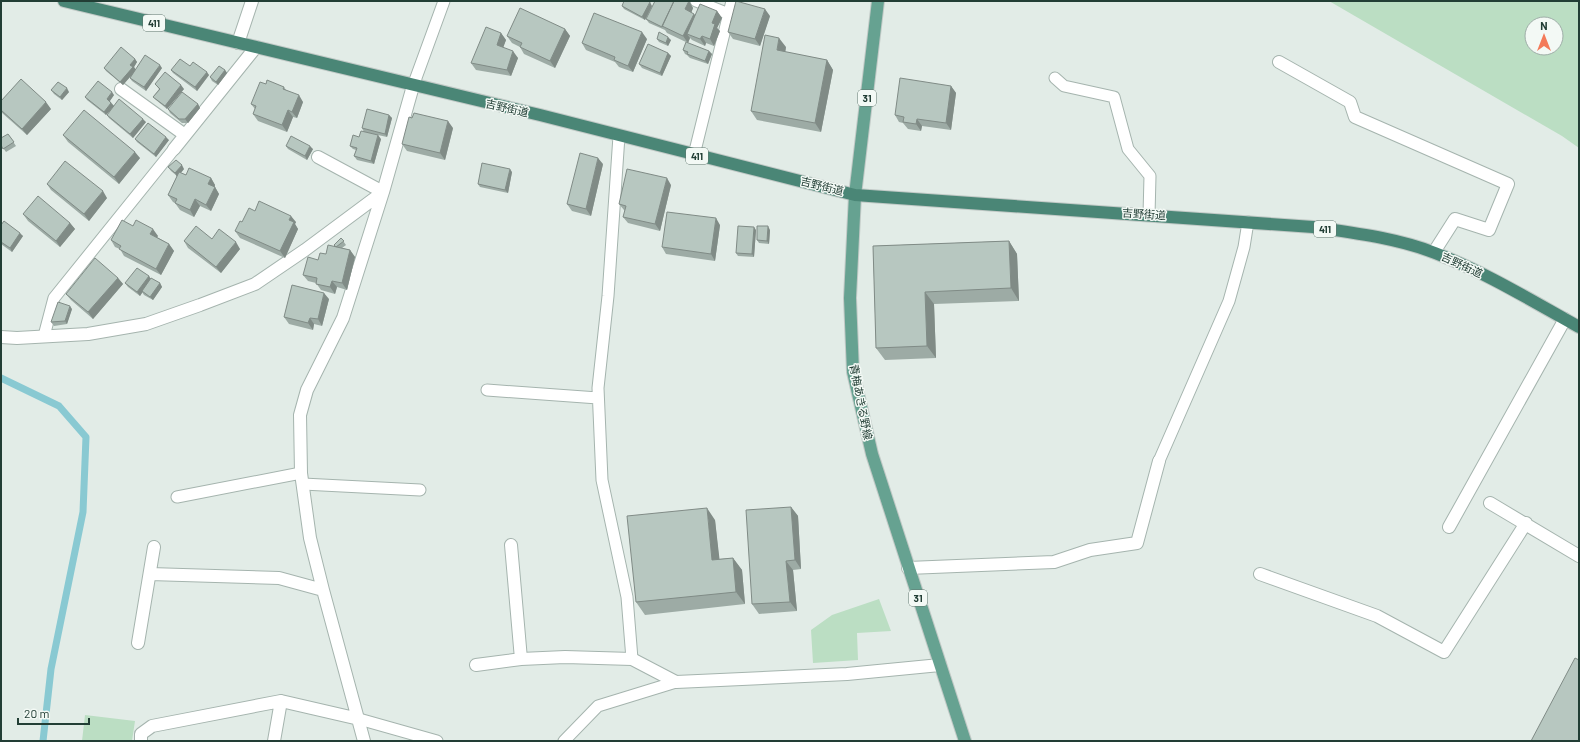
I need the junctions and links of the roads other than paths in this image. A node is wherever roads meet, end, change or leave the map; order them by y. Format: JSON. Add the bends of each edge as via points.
{"nodes":[{"id":1,"x":64,"y":1,"type":"edge"},
{"id":2,"x":252,"y":1,"type":"edge"},
{"id":3,"x":444,"y":1,"type":"edge"},
{"id":4,"x":696,"y":1,"type":"edge"},
{"id":5,"x":732,"y":1,"type":"edge"},
{"id":6,"x":878,"y":1,"type":"edge"},
{"id":7,"x":96,"y":5,"type":"edge"},
{"id":8,"x":729,"y":14,"type":"junction"},
{"id":9,"x":238,"y":43,"type":"junction"},
{"id":10,"x":256,"y":47,"type":"junction"},
{"id":11,"x":1279,"y":62,"type":"dead end"},
{"id":12,"x":1055,"y":78,"type":"dead end"},
{"id":13,"x":414,"y":86,"type":"junction"},
{"id":14,"x":121,"y":89,"type":"edge"},
{"id":15,"x":185,"y":135,"type":"junction"},
{"id":16,"x":619,"y":136,"type":"junction"},
{"id":17,"x":174,"y":149,"type":"joint"},
{"id":18,"x":694,"y":155,"type":"junction"},
{"id":19,"x":318,"y":157,"type":"dead end"},
{"id":20,"x":383,"y":192,"type":"junction"},
{"id":21,"x":855,"y":195,"type":"junction"},
{"id":22,"x":1148,"y":215,"type":"junction"},
{"id":23,"x":1248,"y":222,"type":"junction"},
{"id":24,"x":1434,"y":252,"type":"junction"},
{"id":25,"x":1565,"y":319,"type":"junction"},
{"id":26,"x":1579,"y":327,"type":"edge"},
{"id":27,"x":44,"y":336,"type":"junction"},
{"id":28,"x":1,"y":337,"type":"edge"},
{"id":29,"x":487,"y":390,"type":"dead end"},
{"id":30,"x":598,"y":398,"type":"junction"},
{"id":31,"x":1159,"y":461,"type":"joint"},
{"id":32,"x":302,"y":478,"type":"junction"},
{"id":33,"x":420,"y":490,"type":"dead end"},
{"id":34,"x":177,"y":497,"type":"dead end"},
{"id":35,"x":1490,"y":502,"type":"dead end"},
{"id":36,"x":1526,"y":523,"type":"junction"},
{"id":37,"x":1449,"y":527,"type":"dead end"},
{"id":38,"x":511,"y":545,"type":"dead end"},
{"id":39,"x":154,"y":547,"type":"dead end"},
{"id":40,"x":1579,"y":556,"type":"edge"},
{"id":41,"x":908,"y":568,"type":"junction"},
{"id":42,"x":150,"y":574,"type":"junction"},
{"id":43,"x":1260,"y":574,"type":"dead end"},
{"id":44,"x":322,"y":590,"type":"junction"},
{"id":45,"x":138,"y":643,"type":"dead end"},
{"id":46,"x":521,"y":659,"type":"junction"},
{"id":47,"x":632,"y":659,"type":"junction"},
{"id":48,"x":476,"y":665,"type":"dead end"},
{"id":49,"x":940,"y":665,"type":"junction"},
{"id":50,"x":676,"y":682,"type":"junction"},
{"id":51,"x":281,"y":701,"type":"junction"},
{"id":52,"x":359,"y":720,"type":"junction"},
{"id":53,"x":140,"y":741,"type":"edge"},
{"id":54,"x":274,"y":741,"type":"edge"},
{"id":55,"x":364,"y":741,"type":"edge"},
{"id":56,"x":437,"y":741,"type":"edge"},
{"id":57,"x":564,"y":741,"type":"edge"},
{"id":58,"x":965,"y":741,"type":"edge"}],
"edges":[{"from":1,"to":7,"type":"highway","name":"吉野街道","number":"411"},
{"from":2,"to":9,"type":"street"},
{"from":3,"to":13,"type":"lane"},
{"from":4,"to":8,"type":"lane"},
{"from":5,"to":8,"type":"lane"},
{"from":6,"to":21,"type":"main road","name":"青梅あきる野線","number":"31"},
{"from":7,"to":9,"type":"highway","name":"吉野街道","number":"411"},
{"from":8,"to":18,"type":"lane"},
{"from":9,"to":10,"type":"highway","name":"吉野街道","number":"411"},
{"from":10,"to":13,"type":"highway","name":"吉野街道","number":"411"},
{"from":10,"to":15,"type":"street"},
{"from":11,"to":24,"type":"street","via":[[1350,102],[1355,117],[1508,184],[1490,230],[1455,219]]},
{"from":12,"to":22,"type":"lane","via":[[1064,86],[1114,97],[1128,149],[1150,176]]},
{"from":13,"to":16,"type":"highway","name":"吉野街道","number":"411"},
{"from":13,"to":20,"type":"street"},
{"from":14,"to":15,"type":"street"},
{"from":15,"to":17,"type":"street"},
{"from":16,"to":18,"type":"highway","name":"吉野街道","number":"411"},
{"from":16,"to":30,"type":"lane"},
{"from":17,"to":27,"type":"lane","via":[[54,298]]},
{"from":18,"to":21,"type":"highway","name":"吉野街道","number":"411"},
{"from":19,"to":20,"type":"street"},
{"from":20,"to":27,"type":"street","via":[[255,284],[146,324],[88,334]]},
{"from":20,"to":32,"type":"street","via":[[343,318],[307,390],[300,416]]},
{"from":21,"to":22,"type":"highway","name":"吉野街道","number":"411"},
{"from":21,"to":41,"type":"main road","name":"青梅あきる野線","number":"31","via":[[850,298],[853,372],[870,449]]},
{"from":22,"to":23,"type":"highway","name":"吉野街道","number":"411"},
{"from":23,"to":24,"type":"highway","name":"吉野街道","number":"411","via":[[1313,227],[1382,238]]},
{"from":23,"to":31,"type":"lane","via":[[1229,301]]},
{"from":24,"to":25,"type":"highway","name":"吉野街道","number":"411"},
{"from":25,"to":26,"type":"highway","name":"吉野街道","number":"411"},
{"from":25,"to":37,"type":"street"},
{"from":27,"to":28,"type":"street"},
{"from":29,"to":30,"type":"lane"},
{"from":30,"to":47,"type":"lane","via":[[602,480],[627,597]]},
{"from":31,"to":41,"type":"street","via":[[1137,543],[1090,550],[1054,562]]},
{"from":32,"to":33,"type":"lane"},
{"from":32,"to":34,"type":"lane"},
{"from":32,"to":44,"type":"street","via":[[310,538]]},
{"from":35,"to":36,"type":"street"},
{"from":36,"to":40,"type":"street"},
{"from":36,"to":43,"type":"street","via":[[1444,652],[1377,616]]},
{"from":38,"to":46,"type":"street"},
{"from":39,"to":42,"type":"street"},
{"from":41,"to":49,"type":"main road","name":"青梅あきる野線","number":"31"},
{"from":42,"to":44,"type":"street","via":[[279,578]]},
{"from":42,"to":45,"type":"street"},
{"from":44,"to":52,"type":"street"},
{"from":46,"to":47,"type":"street"},
{"from":46,"to":48,"type":"street"},
{"from":47,"to":50,"type":"street"},
{"from":49,"to":50,"type":"street","via":[[847,674]]},
{"from":49,"to":58,"type":"main road","name":"青梅あきる野線","number":"31"},
{"from":50,"to":57,"type":"lane","via":[[598,706]]},
{"from":51,"to":52,"type":"street"},
{"from":51,"to":53,"type":"street","via":[[152,726],[141,734]]},
{"from":51,"to":54,"type":"street"},
{"from":52,"to":55,"type":"street"},
{"from":52,"to":56,"type":"lane"}]}
